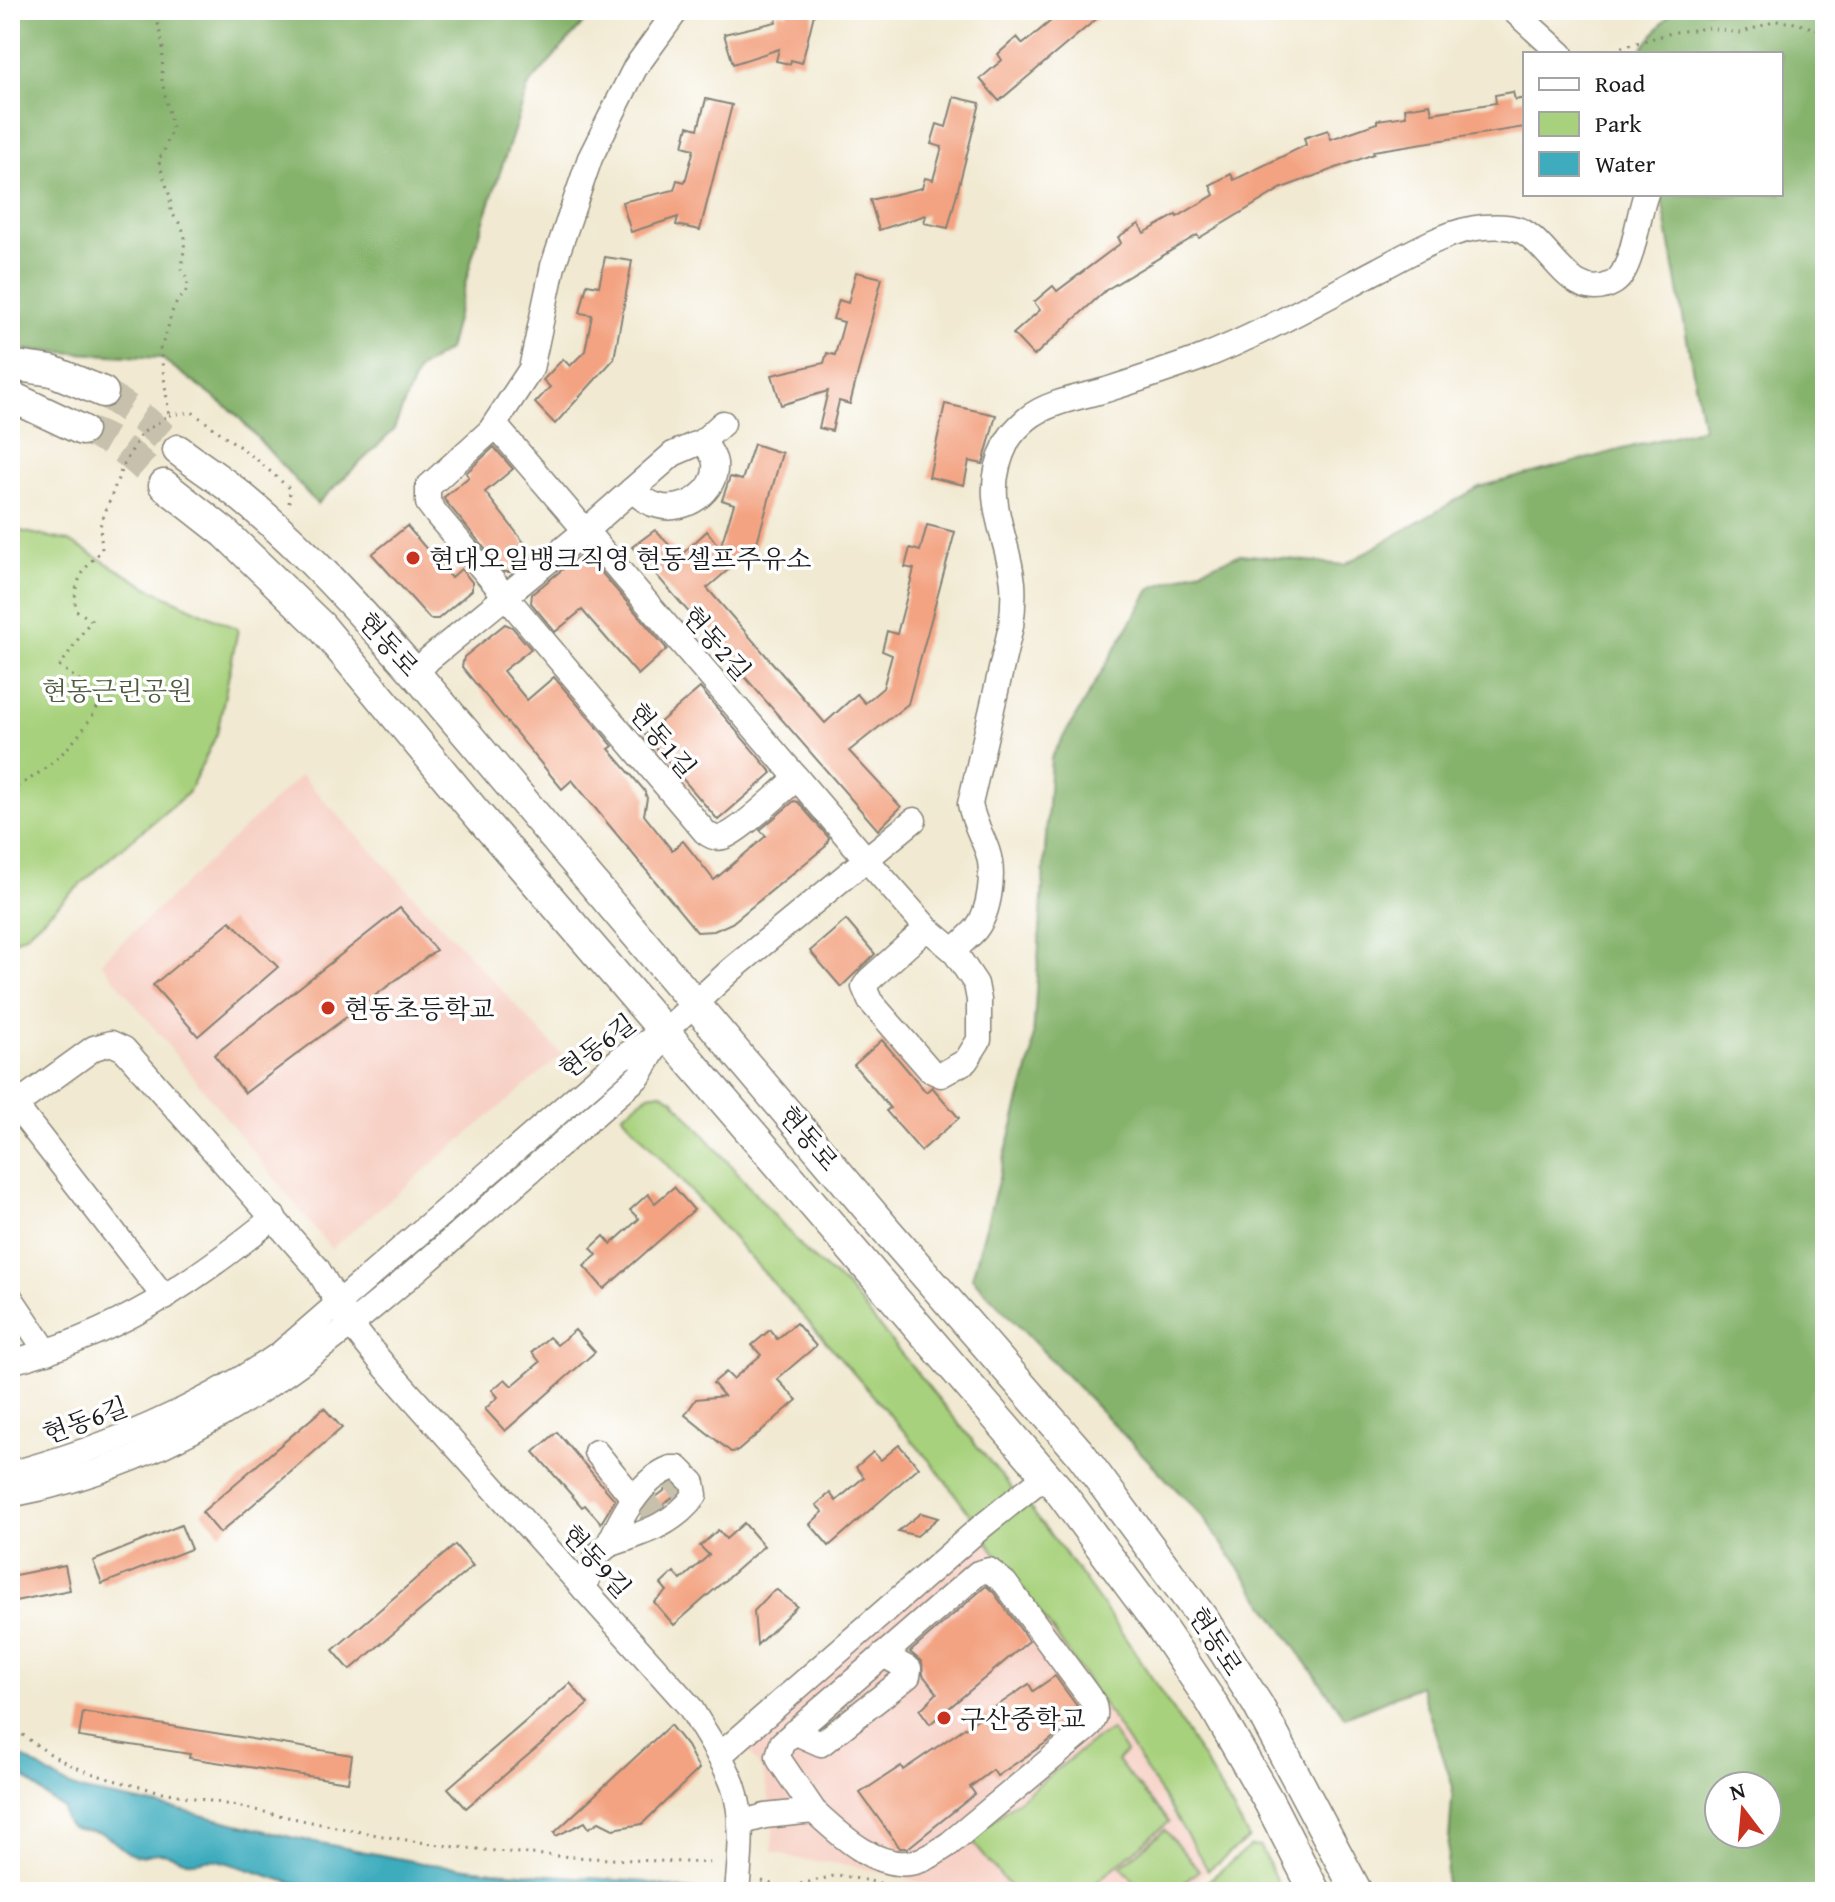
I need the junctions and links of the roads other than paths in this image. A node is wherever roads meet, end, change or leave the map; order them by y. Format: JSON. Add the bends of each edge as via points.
{"nodes":[{"id":1,"x":677,"y":10,"type":"edge"},
{"id":2,"x":1513,"y":10,"type":"edge"},
{"id":3,"x":1559,"y":52,"type":"edge"},
{"id":4,"x":1645,"y":196,"type":"edge"},
{"id":5,"x":10,"y":365,"type":"edge"},
{"id":6,"x":103,"y":392,"type":"tunnel mouth"},
{"id":7,"x":10,"y":396,"type":"edge"},
{"id":8,"x":723,"y":423,"type":"dead end"},
{"id":9,"x":495,"y":425,"type":"junction"},
{"id":10,"x":82,"y":430,"type":"tunnel mouth"},
{"id":11,"x":703,"y":441,"type":"junction"},
{"id":12,"x":178,"y":450,"type":"tunnel mouth"},
{"id":13,"x":164,"y":485,"type":"tunnel mouth"},
{"id":14,"x":632,"y":490,"type":"junction"},
{"id":15,"x":585,"y":531,"type":"junction"},
{"id":16,"x":505,"y":595,"type":"junction"},
{"id":17,"x":416,"y":674,"type":"junction"},
{"id":18,"x":797,"y":778,"type":"junction"},
{"id":19,"x":914,"y":820,"type":"dead end"},
{"id":20,"x":867,"y":860,"type":"junction"},
{"id":21,"x":927,"y":928,"type":"junction"},
{"id":22,"x":954,"y":951,"type":"junction"},
{"id":23,"x":695,"y":1003,"type":"junction"},
{"id":24,"x":665,"y":1031,"type":"junction"},
{"id":25,"x":13,"y":1107,"type":"edge"},
{"id":26,"x":274,"y":1217,"type":"junction"},
{"id":27,"x":10,"y":1297,"type":"edge"},
{"id":28,"x":165,"y":1298,"type":"junction"},
{"id":29,"x":345,"y":1315,"type":"junction"},
{"id":30,"x":47,"y":1352,"type":"junction"},
{"id":31,"x":10,"y":1362,"type":"edge"},
{"id":32,"x":596,"y":1452,"type":"dead end"},
{"id":33,"x":10,"y":1474,"type":"edge"},
{"id":34,"x":1046,"y":1475,"type":"junction"},
{"id":35,"x":10,"y":1495,"type":"edge"},
{"id":36,"x":638,"y":1508,"type":"junction"},
{"id":37,"x":608,"y":1545,"type":"junction"},
{"id":38,"x":584,"y":1589,"type":"junction"},
{"id":39,"x":719,"y":1756,"type":"junction"},
{"id":40,"x":814,"y":1811,"type":"junction"},
{"id":41,"x":740,"y":1823,"type":"junction"},
{"id":42,"x":737,"y":1890,"type":"edge"},
{"id":43,"x":1315,"y":1892,"type":"edge"},
{"id":44,"x":1357,"y":1892,"type":"edge"}],
"edges":[{"from":1,"to":9,"type":"street","via":[[635,68],[590,158],[553,266],[531,369]]},
{"from":2,"to":3,"type":"street"},
{"from":4,"to":22,"type":"street","via":[[1629,261],[1612,285],[1583,285],[1569,278],[1519,230],[1502,226],[1462,231],[1217,351],[1027,418],[1009,438],[993,487],[1014,607],[970,804],[990,862],[987,900],[975,929]]},
{"from":5,"to":6,"type":"main road","via":[[52,371]]},
{"from":7,"to":10,"type":"main road"},
{"from":8,"to":11,"type":"street"},
{"from":9,"to":15,"type":"street","name":"현동2길"},
{"from":9,"to":16,"type":"street","name":"현동1길","via":[[433,481],[427,495],[437,515]]},
{"from":11,"to":14,"type":"street","via":[[673,454]]},
{"from":11,"to":14,"type":"street","via":[[715,463],[712,481],[691,502],[662,508]]},
{"from":12,"to":17,"type":"main road","name":"현동로","via":[[287,539]]},
{"from":13,"to":24,"type":"main road","name":"현동로","via":[[225,533],[321,626]]},
{"from":14,"to":15,"type":"street"},
{"from":15,"to":16,"type":"street"},
{"from":15,"to":18,"type":"street","name":"현동2길"},
{"from":16,"to":17,"type":"street"},
{"from":16,"to":18,"type":"street","name":"현동1길","via":[[712,838],[734,831]]},
{"from":17,"to":23,"type":"main road","name":"현동로"},
{"from":18,"to":20,"type":"street","name":"현동2길"},
{"from":19,"to":20,"type":"street"},
{"from":20,"to":21,"type":"street","name":"현동2길"},
{"from":20,"to":23,"type":"street"},
{"from":21,"to":22,"type":"street","name":"현동2길"},
{"from":21,"to":22,"type":"street","name":"현동2길","via":[[864,987],[880,1013],[930,1070],[941,1075],[966,1061],[979,1040],[976,984]]},
{"from":23,"to":24,"type":"street"},
{"from":23,"to":44,"type":"main road","name":"현동로","via":[[1080,1453],[1146,1540],[1258,1705]]},
{"from":24,"to":29,"type":"street","name":"현동6길","via":[[639,1076]]},
{"from":24,"to":34,"type":"main road","name":"현동로"},
{"from":25,"to":26,"type":"street","name":"현동9길","via":[[94,1048],[118,1044]]},
{"from":25,"to":28,"type":"street"},
{"from":26,"to":28,"type":"street"},
{"from":26,"to":29,"type":"street","name":"현동9길","via":[[317,1268]]},
{"from":27,"to":30,"type":"street"},
{"from":28,"to":30,"type":"street"},
{"from":29,"to":33,"type":"street","name":"현동6길","via":[[204,1401],[112,1443]]},
{"from":29,"to":35,"type":"street","name":"현동6길","via":[[259,1393],[174,1441],[130,1461]]},
{"from":29,"to":38,"type":"street","name":"현동9길"},
{"from":30,"to":31,"type":"street"},
{"from":32,"to":36,"type":"street"},
{"from":34,"to":39,"type":"street"},
{"from":34,"to":43,"type":"main road","name":"현동로","via":[[1212,1703]]},
{"from":36,"to":37,"type":"street"},
{"from":36,"to":37,"type":"street","via":[[664,1471],[678,1468],[693,1483],[695,1495],[666,1523]]},
{"from":37,"to":38,"type":"street","via":[[597,1555]]},
{"from":38,"to":39,"type":"street","name":"현동9길","via":[[690,1707]]},
{"from":39,"to":41,"type":"street","name":"현동9길","via":[[734,1787]]},
{"from":40,"to":40,"type":"street","via":[[879,1858],[920,1861],[949,1844],[1088,1728],[1095,1720],[1093,1702],[1005,1583],[989,1570],[978,1573],[782,1743],[778,1756]]},
{"from":40,"to":41,"type":"street"},
{"from":41,"to":42,"type":"street","name":"현동9길"}]}
